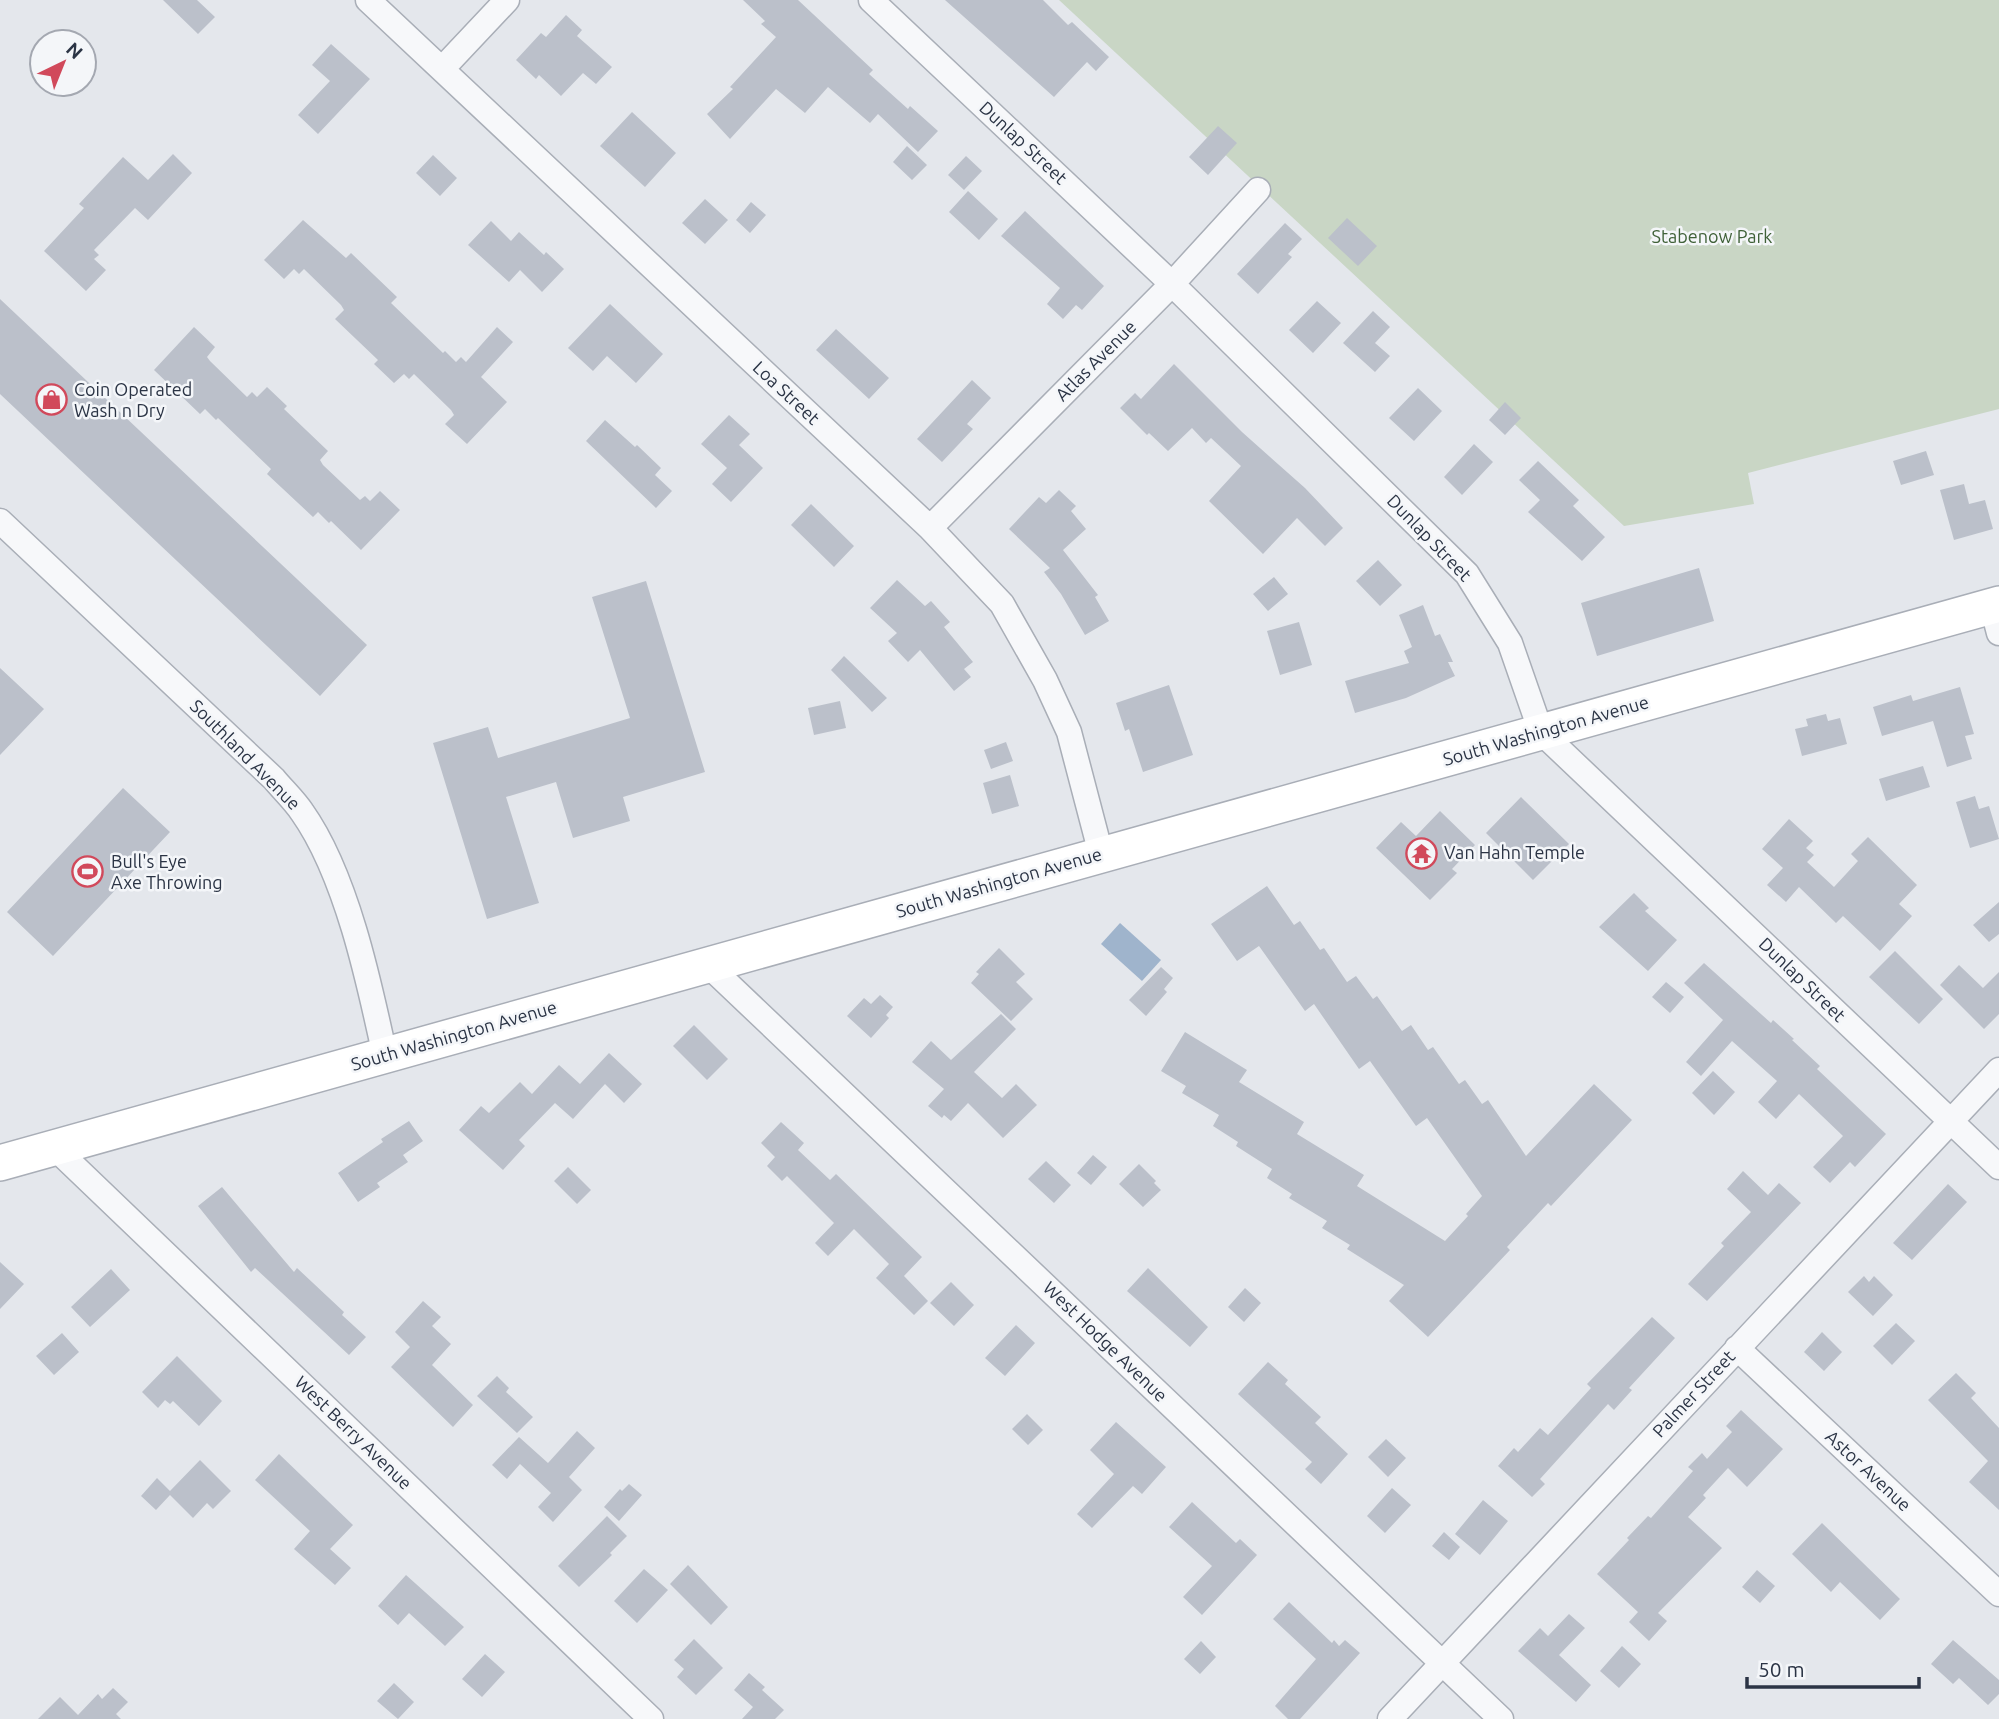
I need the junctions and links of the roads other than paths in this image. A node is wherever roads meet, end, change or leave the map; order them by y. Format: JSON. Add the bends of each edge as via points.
{"nodes":[{"id":1,"x":368,"y":0,"type":"edge"},
{"id":2,"x":507,"y":0,"type":"edge"},
{"id":3,"x":871,"y":0,"type":"edge"},
{"id":4,"x":442,"y":69,"type":"junction"},
{"id":5,"x":1258,"y":190,"type":"dead end"},
{"id":6,"x":1172,"y":284,"type":"junction"},
{"id":7,"x":0,"y":521,"type":"edge"},
{"id":8,"x":930,"y":528,"type":"junction"},
{"id":9,"x":1997,"y":615,"type":"edge"},
{"id":10,"x":1541,"y":732,"type":"junction"},
{"id":11,"x":1101,"y":854,"type":"junction"},
{"id":12,"x":708,"y":965,"type":"junction"},
{"id":13,"x":385,"y":1056,"type":"junction"},
{"id":14,"x":1999,"y":1070,"type":"edge"},
{"id":15,"x":1950,"y":1121,"type":"junction"},
{"id":16,"x":55,"y":1148,"type":"junction"},
{"id":17,"x":0,"y":1163,"type":"edge"},
{"id":18,"x":1999,"y":1167,"type":"edge"},
{"id":19,"x":1737,"y":1348,"type":"junction"},
{"id":20,"x":1999,"y":1594,"type":"edge"},
{"id":21,"x":1443,"y":1664,"type":"junction"},
{"id":22,"x":650,"y":1719,"type":"edge"},
{"id":23,"x":1390,"y":1719,"type":"edge"},
{"id":24,"x":1501,"y":1719,"type":"edge"}],
"edges":[{"from":1,"to":4,"type":"street","name":"Loa Street"},
{"from":2,"to":4,"type":"street"},
{"from":3,"to":6,"type":"street","name":"Dunlap Street"},
{"from":4,"to":8,"type":"street","name":"Loa Street"},
{"from":5,"to":6,"type":"street","name":"Atlas Avenue"},
{"from":6,"to":8,"type":"street","name":"Atlas Avenue"},
{"from":6,"to":10,"type":"street","name":"Dunlap Street","via":[[1467,574],[1510,643]]},
{"from":7,"to":13,"type":"street","name":"Southland Avenue","via":[[274,779],[303,813],[348,911]]},
{"from":8,"to":11,"type":"street","name":"Loa Street","via":[[1002,604],[1045,680],[1069,732]]},
{"from":9,"to":10,"type":"street","name":"South Washington Avenue"},
{"from":10,"to":11,"type":"street","name":"South Washington Avenue"},
{"from":10,"to":15,"type":"street","name":"Dunlap Street"},
{"from":11,"to":12,"type":"street","name":"South Washington Avenue"},
{"from":12,"to":13,"type":"street","name":"South Washington Avenue"},
{"from":12,"to":21,"type":"street","name":"West Hodge Avenue"},
{"from":13,"to":16,"type":"street","name":"South Washington Avenue"},
{"from":14,"to":15,"type":"street","name":"Palmer Street"},
{"from":15,"to":18,"type":"street","name":"Dunlap Street"},
{"from":15,"to":19,"type":"street","name":"Palmer Street"},
{"from":16,"to":17,"type":"street","name":"South Washington Avenue"},
{"from":16,"to":22,"type":"street","name":"West Berry Avenue"},
{"from":19,"to":20,"type":"street","name":"Astor Avenue"},
{"from":19,"to":21,"type":"street","name":"Palmer Street"},
{"from":21,"to":23,"type":"street","name":"Palmer Street"},
{"from":21,"to":24,"type":"street","name":"West Hodge Avenue"}]}
